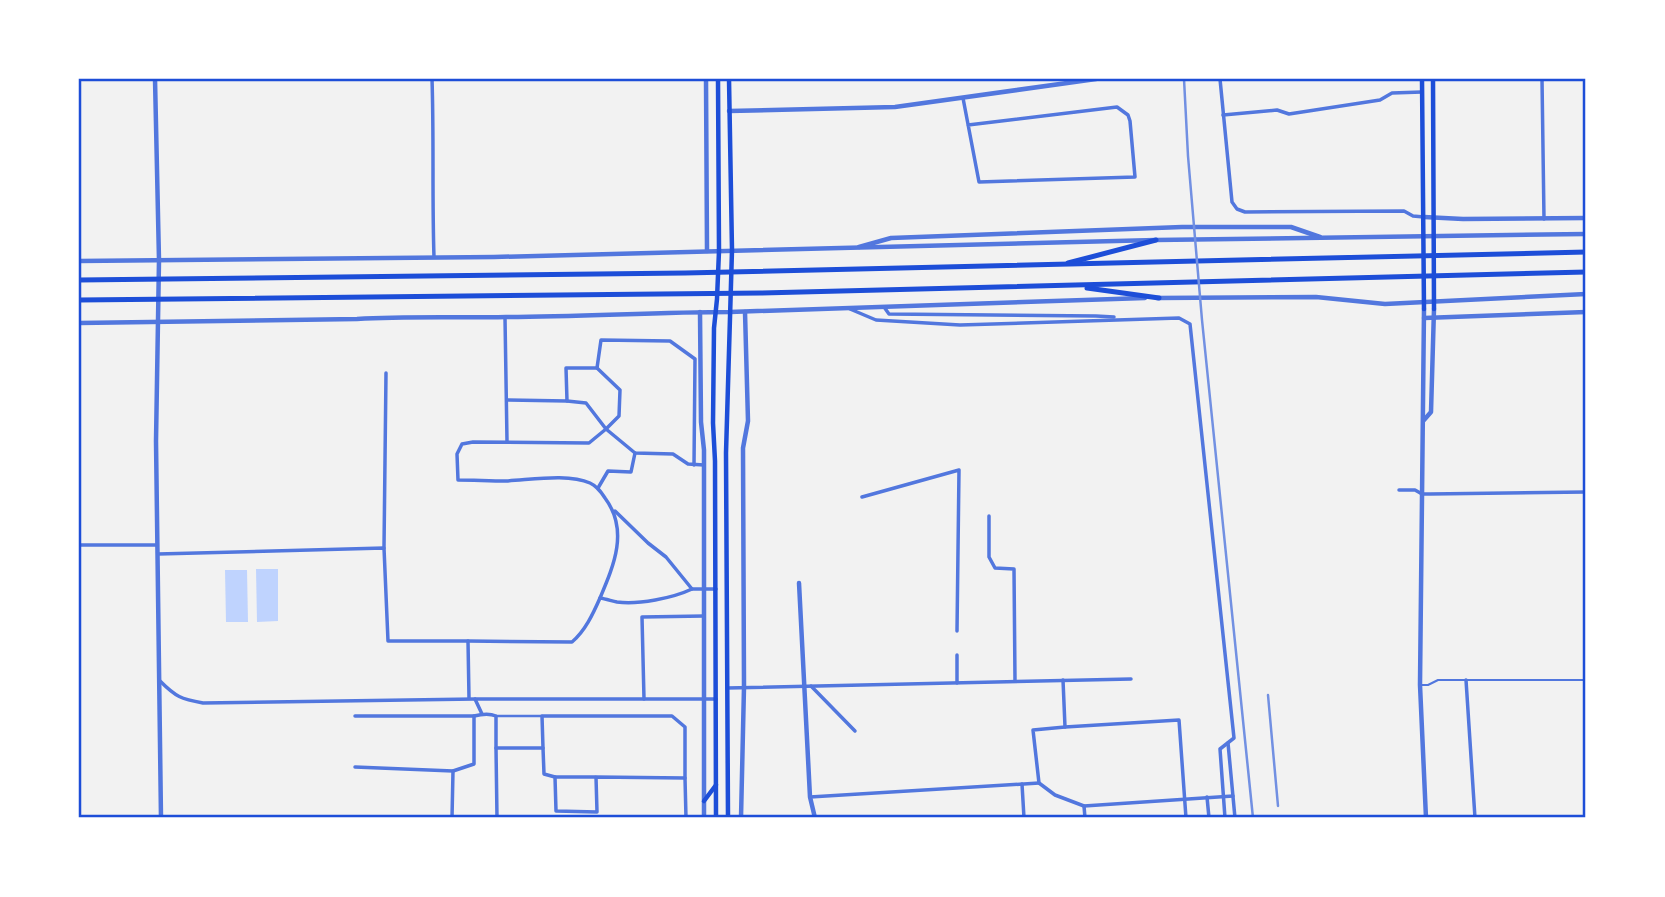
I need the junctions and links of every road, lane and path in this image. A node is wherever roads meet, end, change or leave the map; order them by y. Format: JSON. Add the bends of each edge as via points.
{"nodes":[{"id":1,"x":155,"y":79,"type":"edge"},
{"id":2,"x":432,"y":79,"type":"edge"},
{"id":3,"x":706,"y":79,"type":"edge"},
{"id":4,"x":718,"y":79,"type":"edge"},
{"id":5,"x":729,"y":79,"type":"edge"},
{"id":6,"x":1041,"y":79,"type":"edge"},
{"id":7,"x":1096,"y":79,"type":"edge"},
{"id":8,"x":1220,"y":79,"type":"edge"},
{"id":9,"x":1422,"y":79,"type":"edge"},
{"id":10,"x":1433,"y":79,"type":"edge"},
{"id":11,"x":1542,"y":79,"type":"edge"},
{"id":12,"x":1041,"y":87,"type":"junction"},
{"id":13,"x":1422,"y":92,"type":"junction"},
{"id":14,"x":963,"y":97,"type":"junction"},
{"id":15,"x":729,"y":111,"type":"junction"},
{"id":16,"x":1223,"y":115,"type":"junction"},
{"id":17,"x":968,"y":125,"type":"junction"},
{"id":18,"x":1424,"y":217,"type":"junction"},
{"id":19,"x":1434,"y":218,"type":"junction"},
{"id":20,"x":1586,"y":218,"type":"edge"},
{"id":21,"x":1544,"y":219,"type":"junction"},
{"id":22,"x":1586,"y":234,"type":"edge"},
{"id":23,"x":1324,"y":238,"type":"junction"},
{"id":24,"x":1156,"y":240,"type":"junction"},
{"id":25,"x":853,"y":248,"type":"junction"},
{"id":26,"x":732,"y":250,"type":"junction"},
{"id":27,"x":707,"y":251,"type":"junction"},
{"id":28,"x":719,"y":251,"type":"junction"},
{"id":29,"x":1586,"y":252,"type":"edge"},
{"id":30,"x":434,"y":257,"type":"junction"},
{"id":31,"x":159,"y":260,"type":"junction"},
{"id":32,"x":79,"y":261,"type":"edge"},
{"id":33,"x":1058,"y":265,"type":"junction"},
{"id":34,"x":1586,"y":272,"type":"edge"},
{"id":35,"x":79,"y":280,"type":"edge"},
{"id":36,"x":1070,"y":285,"type":"junction"},
{"id":37,"x":1586,"y":294,"type":"edge"},
{"id":38,"x":1159,"y":298,"type":"junction"},
{"id":39,"x":79,"y":300,"type":"edge"},
{"id":40,"x":883,"y":306,"type":"junction"},
{"id":41,"x":847,"y":308,"type":"junction"},
{"id":42,"x":1424,"y":309,"type":"joint"},
{"id":43,"x":1434,"y":309,"type":"joint"},
{"id":44,"x":700,"y":312,"type":"junction"},
{"id":45,"x":716,"y":312,"type":"junction"},
{"id":46,"x":730,"y":312,"type":"junction"},
{"id":47,"x":745,"y":312,"type":"junction"},
{"id":48,"x":1586,"y":312,"type":"edge"},
{"id":49,"x":505,"y":317,"type":"junction"},
{"id":50,"x":1123,"y":318,"type":"junction"},
{"id":51,"x":1424,"y":318,"type":"junction"},
{"id":52,"x":1434,"y":318,"type":"junction"},
{"id":53,"x":79,"y":323,"type":"edge"},
{"id":54,"x":158,"y":323,"type":"junction"},
{"id":55,"x":597,"y":368,"type":"junction"},
{"id":56,"x":386,"y":373,"type":"dead end"},
{"id":57,"x":507,"y":400,"type":"junction"},
{"id":58,"x":566,"y":401,"type":"junction"},
{"id":59,"x":1423,"y":421,"type":"junction"},
{"id":60,"x":606,"y":429,"type":"junction"},
{"id":61,"x":508,"y":442,"type":"junction"},
{"id":62,"x":635,"y":453,"type":"junction"},
{"id":63,"x":694,"y":464,"type":"junction"},
{"id":64,"x":704,"y":465,"type":"junction"},
{"id":65,"x":598,"y":488,"type":"junction"},
{"id":66,"x":1399,"y":490,"type":"dead end"},
{"id":67,"x":1586,"y":492,"type":"edge"},
{"id":68,"x":1422,"y":494,"type":"junction"},
{"id":69,"x":862,"y":497,"type":"dead end"},
{"id":70,"x":614,"y":509,"type":"junction"},
{"id":71,"x":989,"y":516,"type":"dead end"},
{"id":72,"x":79,"y":545,"type":"edge"},
{"id":73,"x":158,"y":545,"type":"junction"},
{"id":74,"x":384,"y":548,"type":"junction"},
{"id":75,"x":158,"y":554,"type":"junction"},
{"id":76,"x":799,"y":583,"type":"dead end"},
{"id":77,"x":691,"y":589,"type":"junction"},
{"id":78,"x":704,"y":589,"type":"junction"},
{"id":79,"x":716,"y":589,"type":"junction"},
{"id":80,"x":600,"y":598,"type":"junction"},
{"id":81,"x":704,"y":616,"type":"junction"},
{"id":82,"x":957,"y":631,"type":"dead end"},
{"id":83,"x":468,"y":641,"type":"junction"},
{"id":84,"x":957,"y":655,"type":"dead end"},
{"id":85,"x":1131,"y":679,"type":"dead end"},
{"id":86,"x":1063,"y":680,"type":"junction"},
{"id":87,"x":1466,"y":680,"type":"junction"},
{"id":88,"x":1586,"y":680,"type":"edge"},
{"id":89,"x":160,"y":681,"type":"junction"},
{"id":90,"x":1015,"y":681,"type":"junction"},
{"id":91,"x":957,"y":683,"type":"junction"},
{"id":92,"x":1420,"y":685,"type":"junction"},
{"id":93,"x":808,"y":686,"type":"junction"},
{"id":94,"x":744,"y":687,"type":"junction"},
{"id":95,"x":727,"y":688,"type":"junction"},
{"id":96,"x":469,"y":699,"type":"junction"},
{"id":97,"x":475,"y":699,"type":"junction"},
{"id":98,"x":643,"y":699,"type":"junction"},
{"id":99,"x":704,"y":699,"type":"junction"},
{"id":100,"x":716,"y":699,"type":"junction"},
{"id":101,"x":482,"y":714,"type":"junction"},
{"id":102,"x":355,"y":716,"type":"dead end"},
{"id":103,"x":474,"y":716,"type":"junction"},
{"id":104,"x":496,"y":716,"type":"junction"},
{"id":105,"x":542,"y":716,"type":"junction"},
{"id":106,"x":1065,"y":727,"type":"junction"},
{"id":107,"x":855,"y":731,"type":"dead end"},
{"id":108,"x":1228,"y":743,"type":"junction"},
{"id":109,"x":496,"y":748,"type":"junction"},
{"id":110,"x":542,"y":748,"type":"junction"},
{"id":111,"x":355,"y":767,"type":"dead end"},
{"id":112,"x":453,"y":771,"type":"junction"},
{"id":113,"x":555,"y":777,"type":"junction"},
{"id":114,"x":596,"y":777,"type":"junction"},
{"id":115,"x":685,"y":778,"type":"junction"},
{"id":116,"x":1039,"y":783,"type":"junction"},
{"id":117,"x":1022,"y":784,"type":"junction"},
{"id":118,"x":716,"y":785,"type":"junction"},
{"id":119,"x":1233,"y":796,"type":"junction"},
{"id":120,"x":810,"y":797,"type":"junction"},
{"id":121,"x":1207,"y":797,"type":"junction"},
{"id":122,"x":1223,"y":797,"type":"junction"},
{"id":123,"x":1184,"y":798,"type":"junction"},
{"id":124,"x":704,"y":800,"type":"junction"},
{"id":125,"x":1084,"y":806,"type":"junction"},
{"id":126,"x":161,"y":818,"type":"edge"},
{"id":127,"x":452,"y":818,"type":"edge"},
{"id":128,"x":497,"y":818,"type":"edge"},
{"id":129,"x":686,"y":818,"type":"edge"},
{"id":130,"x":704,"y":818,"type":"edge"},
{"id":131,"x":716,"y":818,"type":"edge"},
{"id":132,"x":728,"y":818,"type":"edge"},
{"id":133,"x":741,"y":818,"type":"edge"},
{"id":134,"x":815,"y":818,"type":"edge"},
{"id":135,"x":1024,"y":818,"type":"edge"},
{"id":136,"x":1085,"y":818,"type":"edge"},
{"id":137,"x":1186,"y":818,"type":"edge"},
{"id":138,"x":1209,"y":818,"type":"edge"},
{"id":139,"x":1225,"y":818,"type":"edge"},
{"id":140,"x":1235,"y":818,"type":"edge"},
{"id":141,"x":1426,"y":818,"type":"edge"},
{"id":142,"x":1475,"y":818,"type":"edge"}],
"edges":[{"from":1,"to":31,"type":"street"},
{"from":2,"to":30,"type":"street"},
{"from":3,"to":27,"type":"street"},
{"from":4,"to":28,"type":"main road"},
{"from":5,"to":15,"type":"main road"},
{"from":6,"to":12,"type":"street"},
{"from":7,"to":12,"type":"street"},
{"from":8,"to":16,"type":"street"},
{"from":9,"to":13,"type":"main road"},
{"from":10,"to":19,"type":"main road"},
{"from":11,"to":21,"type":"street"},
{"from":12,"to":14,"type":"street"},
{"from":13,"to":16,"type":"street","via":[[1392,93],[1380,100],[1289,114],[1277,110]]},
{"from":13,"to":18,"type":"main road"},
{"from":14,"to":15,"type":"street","via":[[895,107]]},
{"from":14,"to":17,"type":"street"},
{"from":15,"to":26,"type":"main road"},
{"from":16,"to":18,"type":"street","via":[[1232,202],[1237,209],[1404,211]]},
{"from":17,"to":17,"type":"street","via":[[979,182],[1135,177],[1130,121],[1117,107]]},
{"from":18,"to":19,"type":"street"},
{"from":18,"to":42,"type":"main road"},
{"from":19,"to":21,"type":"street"},
{"from":19,"to":43,"type":"main road"},
{"from":20,"to":21,"type":"street"},
{"from":22,"to":23,"type":"street"},
{"from":23,"to":24,"type":"street"},
{"from":23,"to":25,"type":"street","via":[[1291,227],[1182,227],[891,238]]},
{"from":24,"to":25,"type":"street"},
{"from":24,"to":33,"type":"highway"},
{"from":25,"to":26,"type":"street"},
{"from":26,"to":28,"type":"street"},
{"from":26,"to":46,"type":"main road"},
{"from":27,"to":28,"type":"street"},
{"from":27,"to":30,"type":"street"},
{"from":28,"to":45,"type":"main road"},
{"from":29,"to":33,"type":"highway"},
{"from":30,"to":31,"type":"street"},
{"from":31,"to":32,"type":"street"},
{"from":31,"to":54,"type":"street"},
{"from":33,"to":35,"type":"highway"},
{"from":34,"to":36,"type":"highway"},
{"from":36,"to":38,"type":"highway"},
{"from":36,"to":39,"type":"highway","via":[[688,295]]},
{"from":37,"to":38,"type":"street","via":[[1385,304],[1316,297]]},
{"from":38,"to":40,"type":"street"},
{"from":40,"to":41,"type":"street"},
{"from":40,"to":50,"type":"street","via":[[889,314]]},
{"from":41,"to":47,"type":"street"},
{"from":41,"to":50,"type":"street","via":[[876,320],[960,325]]},
{"from":42,"to":51,"type":"street"},
{"from":43,"to":52,"type":"street"},
{"from":44,"to":45,"type":"street"},
{"from":44,"to":49,"type":"street"},
{"from":44,"to":64,"type":"street"},
{"from":45,"to":46,"type":"street"},
{"from":45,"to":79,"type":"main road"},
{"from":46,"to":47,"type":"street"},
{"from":46,"to":95,"type":"main road"},
{"from":47,"to":94,"type":"street"},
{"from":48,"to":52,"type":"street"},
{"from":49,"to":54,"type":"street"},
{"from":49,"to":57,"type":"street"},
{"from":50,"to":108,"type":"street","via":[[1179,318],[1190,324],[1234,738]]},
{"from":51,"to":52,"type":"street"},
{"from":51,"to":59,"type":"street"},
{"from":52,"to":59,"type":"street","via":[[1431,412]]},
{"from":53,"to":54,"type":"street"},
{"from":54,"to":73,"type":"street"},
{"from":55,"to":58,"type":"street","via":[[566,368]]},
{"from":55,"to":60,"type":"street","via":[[620,390],[619,416]]},
{"from":55,"to":63,"type":"street","via":[[601,340],[670,341],[695,359]]},
{"from":56,"to":74,"type":"street"},
{"from":57,"to":58,"type":"street"},
{"from":57,"to":61,"type":"street"},
{"from":58,"to":60,"type":"street","via":[[586,403]]},
{"from":59,"to":68,"type":"street"},
{"from":60,"to":61,"type":"street","via":[[589,443]]},
{"from":60,"to":62,"type":"street"},
{"from":61,"to":65,"type":"street","via":[[462,444],[457,454],[457,480],[566,477]]},
{"from":62,"to":63,"type":"street","via":[[673,454]]},
{"from":62,"to":65,"type":"street","via":[[631,472],[608,471]]},
{"from":63,"to":64,"type":"street"},
{"from":64,"to":78,"type":"street"},
{"from":65,"to":70,"type":"street"},
{"from":66,"to":68,"type":"street"},
{"from":67,"to":68,"type":"street"},
{"from":68,"to":92,"type":"street"},
{"from":69,"to":82,"type":"street","via":[[959,470]]},
{"from":70,"to":77,"type":"street","via":[[666,557]]},
{"from":70,"to":80,"type":"street","via":[[618,534],[614,566]]},
{"from":71,"to":90,"type":"street","via":[[991,563],[995,568],[1013,569]]},
{"from":72,"to":73,"type":"street"},
{"from":73,"to":75,"type":"street"},
{"from":74,"to":75,"type":"street"},
{"from":74,"to":83,"type":"street","via":[[388,641]]},
{"from":75,"to":89,"type":"street"},
{"from":76,"to":93,"type":"street"},
{"from":77,"to":78,"type":"street"},
{"from":77,"to":80,"type":"street","via":[[653,600]]},
{"from":78,"to":79,"type":"street"},
{"from":78,"to":81,"type":"street"},
{"from":79,"to":100,"type":"main road"},
{"from":80,"to":83,"type":"street","via":[[581,635],[572,642]]},
{"from":81,"to":98,"type":"street","via":[[642,617]]},
{"from":81,"to":99,"type":"street"},
{"from":83,"to":96,"type":"street"},
{"from":84,"to":91,"type":"street"},
{"from":85,"to":86,"type":"street"},
{"from":86,"to":90,"type":"street"},
{"from":86,"to":106,"type":"street"},
{"from":87,"to":88,"type":"lane"},
{"from":87,"to":92,"type":"lane"},
{"from":87,"to":142,"type":"street"},
{"from":89,"to":96,"type":"street","via":[[184,700],[203,703]]},
{"from":89,"to":126,"type":"street"},
{"from":90,"to":91,"type":"street"},
{"from":91,"to":93,"type":"street"},
{"from":92,"to":141,"type":"street"},
{"from":93,"to":94,"type":"street"},
{"from":93,"to":107,"type":"street"},
{"from":93,"to":120,"type":"street"},
{"from":94,"to":95,"type":"street"},
{"from":94,"to":133,"type":"street"},
{"from":95,"to":132,"type":"main road"},
{"from":96,"to":97,"type":"street"},
{"from":97,"to":98,"type":"street"},
{"from":97,"to":101,"type":"street"},
{"from":98,"to":99,"type":"street"},
{"from":99,"to":100,"type":"street"},
{"from":99,"to":124,"type":"street"},
{"from":100,"to":118,"type":"main road"},
{"from":101,"to":103,"type":"street"},
{"from":101,"to":104,"type":"street"},
{"from":102,"to":103,"type":"street"},
{"from":103,"to":112,"type":"street","via":[[474,764]]},
{"from":104,"to":105,"type":"street"},
{"from":104,"to":109,"type":"street"},
{"from":105,"to":110,"type":"street"},
{"from":105,"to":115,"type":"street","via":[[672,716],[685,727]]},
{"from":106,"to":116,"type":"street","via":[[1033,730]]},
{"from":106,"to":123,"type":"street","via":[[1179,720]]},
{"from":108,"to":119,"type":"street"},
{"from":108,"to":122,"type":"street","via":[[1220,749]]},
{"from":109,"to":110,"type":"street"},
{"from":109,"to":128,"type":"street"},
{"from":110,"to":113,"type":"street","via":[[544,774]]},
{"from":111,"to":112,"type":"street"},
{"from":112,"to":127,"type":"street"},
{"from":113,"to":114,"type":"street"},
{"from":113,"to":114,"type":"street","via":[[555,811],[597,812]]},
{"from":114,"to":115,"type":"street"},
{"from":115,"to":129,"type":"street"},
{"from":116,"to":117,"type":"street"},
{"from":116,"to":125,"type":"street"},
{"from":117,"to":120,"type":"street"},
{"from":117,"to":135,"type":"street"},
{"from":118,"to":124,"type":"main road"},
{"from":118,"to":131,"type":"main road"},
{"from":119,"to":122,"type":"street"},
{"from":119,"to":140,"type":"street"},
{"from":120,"to":134,"type":"street"},
{"from":121,"to":122,"type":"street"},
{"from":121,"to":123,"type":"street"},
{"from":121,"to":138,"type":"street"},
{"from":122,"to":139,"type":"street"},
{"from":123,"to":125,"type":"street"},
{"from":123,"to":137,"type":"street"},
{"from":124,"to":130,"type":"street"},
{"from":125,"to":136,"type":"street"}]}
